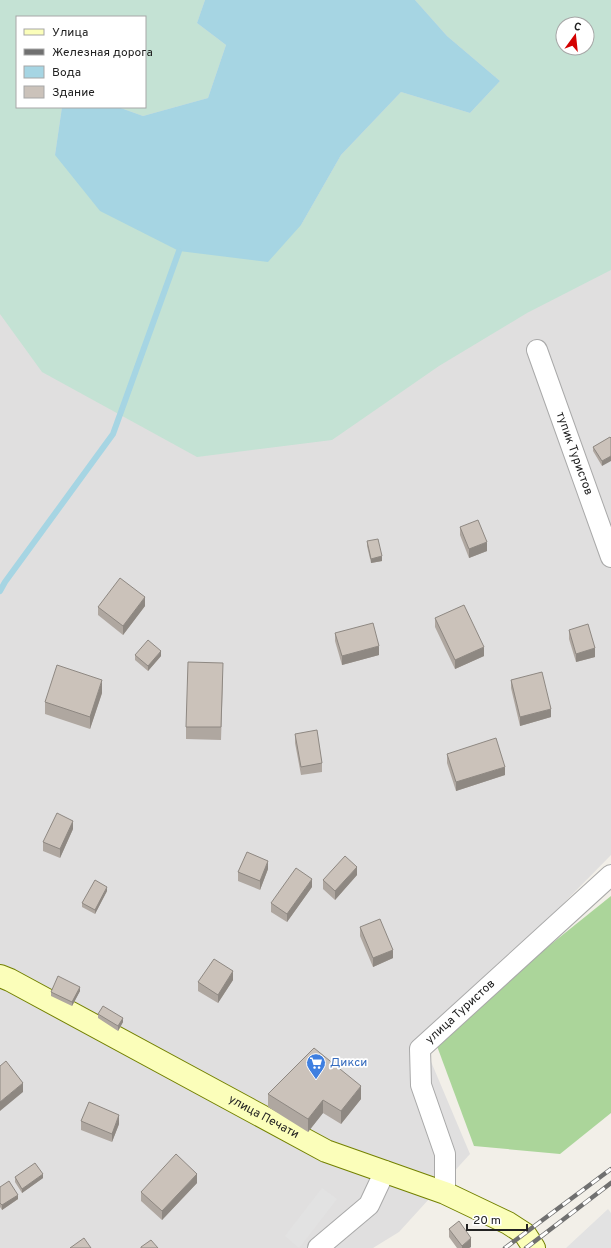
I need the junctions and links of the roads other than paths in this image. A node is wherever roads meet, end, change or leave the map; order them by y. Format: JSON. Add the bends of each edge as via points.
{"nodes":[{"id":1,"x":537,"y":350,"type":"dead end"},
{"id":2,"x":611,"y":557,"type":"edge"},
{"id":3,"x":611,"y":875,"type":"edge"},
{"id":4,"x":3,"y":981,"type":"edge"},
{"id":5,"x":385,"y":1171,"type":"junction"},
{"id":6,"x":445,"y":1193,"type":"junction"},
{"id":7,"x":533,"y":1246,"type":"edge"},
{"id":8,"x":318,"y":1248,"type":"edge"}],
"edges":[{"from":1,"to":2,"type":"street","name":"тупик Туристов"},
{"from":3,"to":6,"type":"street","name":"улица Туристов","via":[[420,1049],[421,1085],[445,1154]]},
{"from":4,"to":5,"type":"street","name":"улица Печати","via":[[326,1151]]},
{"from":5,"to":6,"type":"street","name":"улица Печати"},
{"from":5,"to":8,"type":"street","via":[[369,1205]]},
{"from":6,"to":7,"type":"street","name":"улица Печати","via":[[525,1234]]}]}
